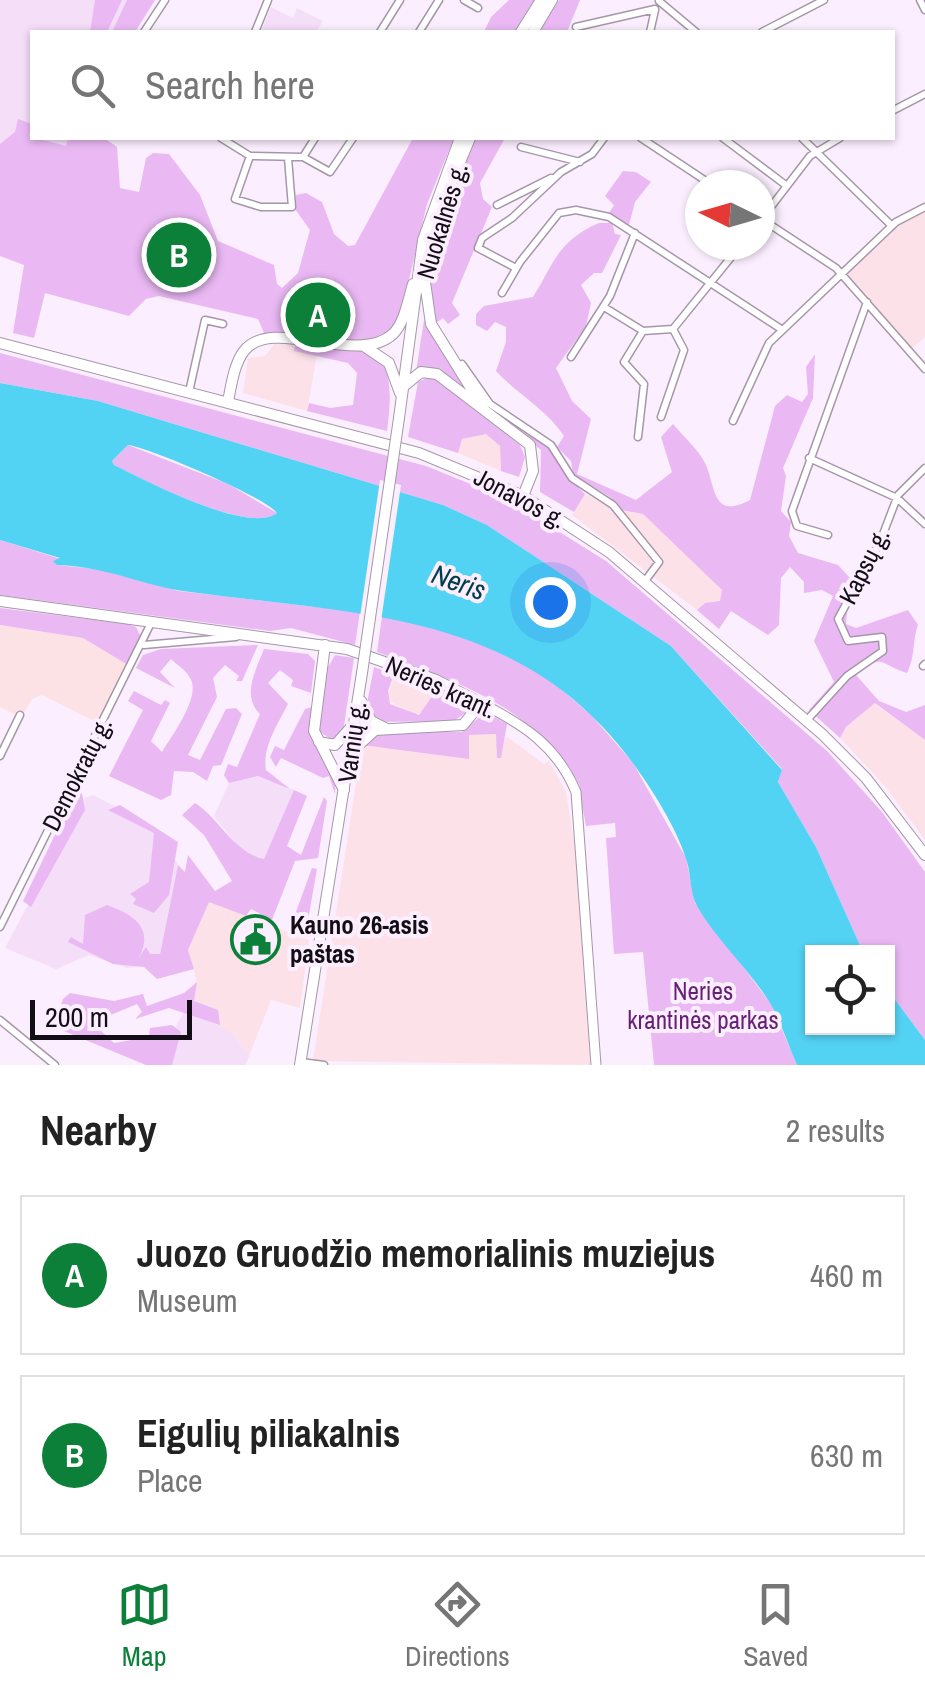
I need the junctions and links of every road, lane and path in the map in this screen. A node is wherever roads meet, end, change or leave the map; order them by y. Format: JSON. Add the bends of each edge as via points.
{"nodes":[{"id":1,"x":165,"y":0,"type":"edge"},
{"id":2,"x":268,"y":0,"type":"edge"},
{"id":3,"x":400,"y":0,"type":"edge"},
{"id":4,"x":439,"y":0,"type":"edge"},
{"id":5,"x":464,"y":0,"type":"edge"},
{"id":6,"x":541,"y":0,"type":"edge"},
{"id":7,"x":552,"y":0,"type":"edge"},
{"id":8,"x":659,"y":0,"type":"edge"},
{"id":9,"x":824,"y":0,"type":"edge"},
{"id":10,"x":920,"y":0,"type":"edge"},
{"id":11,"x":812,"y":3,"type":"edge"},
{"id":12,"x":478,"y":8,"type":"dead end"},
{"id":13,"x":656,"y":9,"type":"junction"},
{"id":14,"x":925,"y":10,"type":"edge"},
{"id":15,"x":576,"y":27,"type":"dead end"},
{"id":16,"x":145,"y":30,"type":"edge"},
{"id":17,"x":257,"y":30,"type":"edge"},
{"id":18,"x":381,"y":30,"type":"edge"},
{"id":19,"x":420,"y":30,"type":"edge"},
{"id":20,"x":522,"y":30,"type":"edge"},
{"id":21,"x":534,"y":30,"type":"edge"},
{"id":22,"x":651,"y":30,"type":"edge"},
{"id":23,"x":694,"y":30,"type":"edge"},
{"id":24,"x":765,"y":30,"type":"edge"},
{"id":25,"x":925,"y":94,"type":"edge"},
{"id":26,"x":895,"y":109,"type":"edge"},
{"id":27,"x":224,"y":140,"type":"edge"},
{"id":28,"x":314,"y":140,"type":"edge"},
{"id":29,"x":353,"y":140,"type":"edge"},
{"id":30,"x":459,"y":140,"type":"edge"},
{"id":31,"x":469,"y":140,"type":"edge"},
{"id":32,"x":602,"y":140,"type":"edge"},
{"id":33,"x":644,"y":140,"type":"edge"},
{"id":34,"x":726,"y":140,"type":"edge"},
{"id":35,"x":804,"y":140,"type":"edge"},
{"id":36,"x":836,"y":140,"type":"edge"},
{"id":37,"x":521,"y":147,"type":"dead end"},
{"id":38,"x":816,"y":151,"type":"junction"},
{"id":39,"x":250,"y":156,"type":"junction"},
{"id":40,"x":302,"y":157,"type":"junction"},
{"id":41,"x":288,"y":158,"type":"junction"},
{"id":42,"x":580,"y":162,"type":"junction"},
{"id":43,"x":689,"y":170,"type":"edge"},
{"id":44,"x":561,"y":172,"type":"junction"},
{"id":45,"x":787,"y":186,"type":"junction"},
{"id":46,"x":775,"y":201,"type":"edge"},
{"id":47,"x":497,"y":205,"type":"dead end"},
{"id":48,"x":925,"y":206,"type":"edge"},
{"id":49,"x":892,"y":226,"type":"junction"},
{"id":50,"x":775,"y":229,"type":"edge"},
{"id":51,"x":635,"y":233,"type":"junction"},
{"id":52,"x":729,"y":260,"type":"edge"},
{"id":53,"x":516,"y":268,"type":"junction"},
{"id":54,"x":421,"y":271,"type":"junction"},
{"id":55,"x":840,"y":273,"type":"junction"},
{"id":56,"x":711,"y":284,"type":"junction"},
{"id":57,"x":502,"y":294,"type":"dead end"},
{"id":58,"x":867,"y":302,"type":"junction"},
{"id":59,"x":604,"y":307,"type":"junction"},
{"id":60,"x":435,"y":321,"type":"dead end"},
{"id":61,"x":223,"y":324,"type":"dead end"},
{"id":62,"x":673,"y":329,"type":"junction"},
{"id":63,"x":781,"y":330,"type":"junction"},
{"id":64,"x":643,"y":331,"type":"junction"},
{"id":65,"x":445,"y":342,"type":"junction"},
{"id":66,"x":0,"y":343,"type":"edge"},
{"id":67,"x":363,"y":345,"type":"junction"},
{"id":68,"x":571,"y":357,"type":"dead end"},
{"id":69,"x":925,"y":369,"type":"edge"},
{"id":70,"x":404,"y":386,"type":"junction"},
{"id":71,"x":189,"y":392,"type":"junction"},
{"id":72,"x":228,"y":402,"type":"junction"},
{"id":73,"x":402,"y":402,"type":"junction"},
{"id":74,"x":488,"y":414,"type":"junction"},
{"id":75,"x":661,"y":417,"type":"dead end"},
{"id":76,"x":399,"y":418,"type":"joint"},
{"id":77,"x":733,"y":421,"type":"dead end"},
{"id":78,"x":638,"y":437,"type":"dead end"},
{"id":79,"x":809,"y":458,"type":"junction"},
{"id":80,"x":925,"y":468,"type":"edge"},
{"id":81,"x":523,"y":496,"type":"junction"},
{"id":82,"x":897,"y":498,"type":"junction"},
{"id":83,"x":925,"y":524,"type":"edge"},
{"id":84,"x":828,"y":535,"type":"dead end"},
{"id":85,"x":646,"y":581,"type":"junction"},
{"id":86,"x":0,"y":601,"type":"edge"},
{"id":87,"x":152,"y":621,"type":"junction"},
{"id":88,"x":255,"y":634,"type":"junction"},
{"id":89,"x":325,"y":644,"type":"junction"},
{"id":90,"x":142,"y":645,"type":"junction"},
{"id":91,"x":359,"y":694,"type":"junction"},
{"id":92,"x":481,"y":703,"type":"junction"},
{"id":93,"x":20,"y":715,"type":"dead end"},
{"id":94,"x":807,"y":720,"type":"junction"},
{"id":95,"x":355,"y":722,"type":"junction"},
{"id":96,"x":386,"y":728,"type":"junction"},
{"id":97,"x":320,"y":742,"type":"junction"},
{"id":98,"x":351,"y":752,"type":"junction"},
{"id":99,"x":0,"y":756,"type":"edge"},
{"id":100,"x":345,"y":792,"type":"junction"},
{"id":101,"x":925,"y":854,"type":"edge"},
{"id":102,"x":0,"y":926,"type":"edge"},
{"id":103,"x":0,"y":1020,"type":"edge"},
{"id":104,"x":300,"y":1063,"type":"edge"},
{"id":105,"x":55,"y":1065,"type":"edge"},
{"id":106,"x":324,"y":1065,"type":"edge"},
{"id":107,"x":596,"y":1065,"type":"edge"}],
"edges":[{"from":1,"to":16,"type":"street"},
{"from":2,"to":17,"type":"street"},
{"from":3,"to":18,"type":"street"},
{"from":4,"to":19,"type":"street"},
{"from":5,"to":12,"type":"street"},
{"from":6,"to":20,"type":"main road"},
{"from":7,"to":21,"type":"main road"},
{"from":8,"to":13,"type":"street"},
{"from":8,"to":23,"type":"street"},
{"from":9,"to":11,"type":"street"},
{"from":10,"to":14,"type":"street"},
{"from":11,"to":24,"type":"street"},
{"from":13,"to":15,"type":"street"},
{"from":13,"to":22,"type":"street"},
{"from":25,"to":26,"type":"street"},
{"from":27,"to":39,"type":"street"},
{"from":28,"to":40,"type":"street"},
{"from":29,"to":40,"type":"street","via":[[332,172]]},
{"from":30,"to":54,"type":"main road","name":"Nuokalnės g.","via":[[432,204]]},
{"from":31,"to":54,"type":"main road","name":"Nuokalnės g."},
{"from":32,"to":42,"type":"street"},
{"from":33,"to":43,"type":"street"},
{"from":34,"to":45,"type":"street"},
{"from":35,"to":38,"type":"street"},
{"from":36,"to":38,"type":"street"},
{"from":37,"to":42,"type":"street"},
{"from":38,"to":45,"type":"street"},
{"from":38,"to":49,"type":"street"},
{"from":39,"to":41,"type":"street"},
{"from":39,"to":41,"type":"street","via":[[235,199],[262,207],[292,206]]},
{"from":40,"to":41,"type":"street"},
{"from":42,"to":44,"type":"street"},
{"from":44,"to":47,"type":"street"},
{"from":44,"to":53,"type":"street","via":[[482,238],[478,248]]},
{"from":45,"to":46,"type":"street"},
{"from":48,"to":49,"type":"street"},
{"from":49,"to":55,"type":"street"},
{"from":50,"to":55,"type":"street"},
{"from":51,"to":53,"type":"street","via":[[600,214],[563,210]]},
{"from":51,"to":56,"type":"street"},
{"from":51,"to":59,"type":"street"},
{"from":52,"to":56,"type":"street"},
{"from":53,"to":57,"type":"street"},
{"from":54,"to":65,"type":"main road","via":[[425,309]]},
{"from":54,"to":67,"type":"main road","via":[[396,331]]},
{"from":54,"to":70,"type":"main road","name":"Nuokalnės g."},
{"from":55,"to":58,"type":"street"},
{"from":55,"to":63,"type":"street"},
{"from":56,"to":62,"type":"street"},
{"from":56,"to":63,"type":"street"},
{"from":58,"to":69,"type":"street"},
{"from":58,"to":79,"type":"street"},
{"from":59,"to":64,"type":"street"},
{"from":59,"to":68,"type":"street"},
{"from":60,"to":65,"type":"street"},
{"from":61,"to":71,"type":"street","via":[[205,320]]},
{"from":62,"to":64,"type":"street"},
{"from":62,"to":75,"type":"street","via":[[684,350]]},
{"from":63,"to":77,"type":"street"},
{"from":64,"to":78,"type":"street","via":[[624,362],[644,384]]},
{"from":65,"to":74,"type":"main road"},
{"from":65,"to":85,"type":"street","via":[[490,404],[551,444],[572,478],[613,504],[659,562]]},
{"from":66,"to":71,"type":"main road","name":"Jonavos g."},
{"from":67,"to":72,"type":"main road","via":[[258,340],[241,355]]},
{"from":67,"to":73,"type":"main road","via":[[390,363]]},
{"from":70,"to":73,"type":"main road","name":"Nuokalnės g."},
{"from":70,"to":74,"type":"main road","via":[[432,372]]},
{"from":71,"to":72,"type":"main road","name":"Jonavos g."},
{"from":72,"to":81,"type":"main road","name":"Jonavos g.","via":[[419,453]]},
{"from":73,"to":76,"type":"main road","name":"Nuokalnės g."},
{"from":74,"to":81,"type":"main road","via":[[533,451],[534,471]]},
{"from":76,"to":91,"type":"main road","name":"Varnių g.","bridge":true},
{"from":79,"to":82,"type":"street"},
{"from":79,"to":84,"type":"street","via":[[794,521]]},
{"from":80,"to":82,"type":"street","name":"Kapsų g."},
{"from":81,"to":85,"type":"main road","name":"Jonavos g."},
{"from":82,"to":83,"type":"street"},
{"from":82,"to":94,"type":"street","name":"Kapsų g.","via":[[838,619],[848,641],[882,637],[883,651],[847,676]]},
{"from":85,"to":94,"type":"main road","name":"Jonavos g."},
{"from":86,"to":87,"type":"main road","name":"Neries krant."},
{"from":87,"to":88,"type":"main road","name":"Neries krant."},
{"from":87,"to":90,"type":"street","name":"Demokratų g."},
{"from":88,"to":89,"type":"main road","name":"Neries krant."},
{"from":88,"to":90,"type":"street"},
{"from":89,"to":92,"type":"main road","name":"Neries krant.","via":[[384,660]]},
{"from":89,"to":97,"type":"main road","via":[[313,725]]},
{"from":90,"to":102,"type":"street","name":"Demokratų g."},
{"from":91,"to":95,"type":"main road","name":"Varnių g."},
{"from":91,"to":96,"type":"main road","via":[[366,716]]},
{"from":92,"to":96,"type":"main road","via":[[456,727]]},
{"from":92,"to":107,"type":"main road","name":"Neries krant.","via":[[538,737],[576,792]]},
{"from":93,"to":99,"type":"street"},
{"from":94,"to":101,"type":"main road","name":"Jonavos g.","via":[[866,778]]},
{"from":95,"to":97,"type":"main road","via":[[335,745]]},
{"from":95,"to":98,"type":"main road","name":"Varnių g."},
{"from":96,"to":98,"type":"main road","via":[[365,735]]},
{"from":97,"to":100,"type":"main road"},
{"from":98,"to":100,"type":"main road","name":"Varnių g."},
{"from":100,"to":104,"type":"main road","name":"Varnių g."},
{"from":103,"to":105,"type":"street"},
{"from":104,"to":106,"type":"street"}]}
